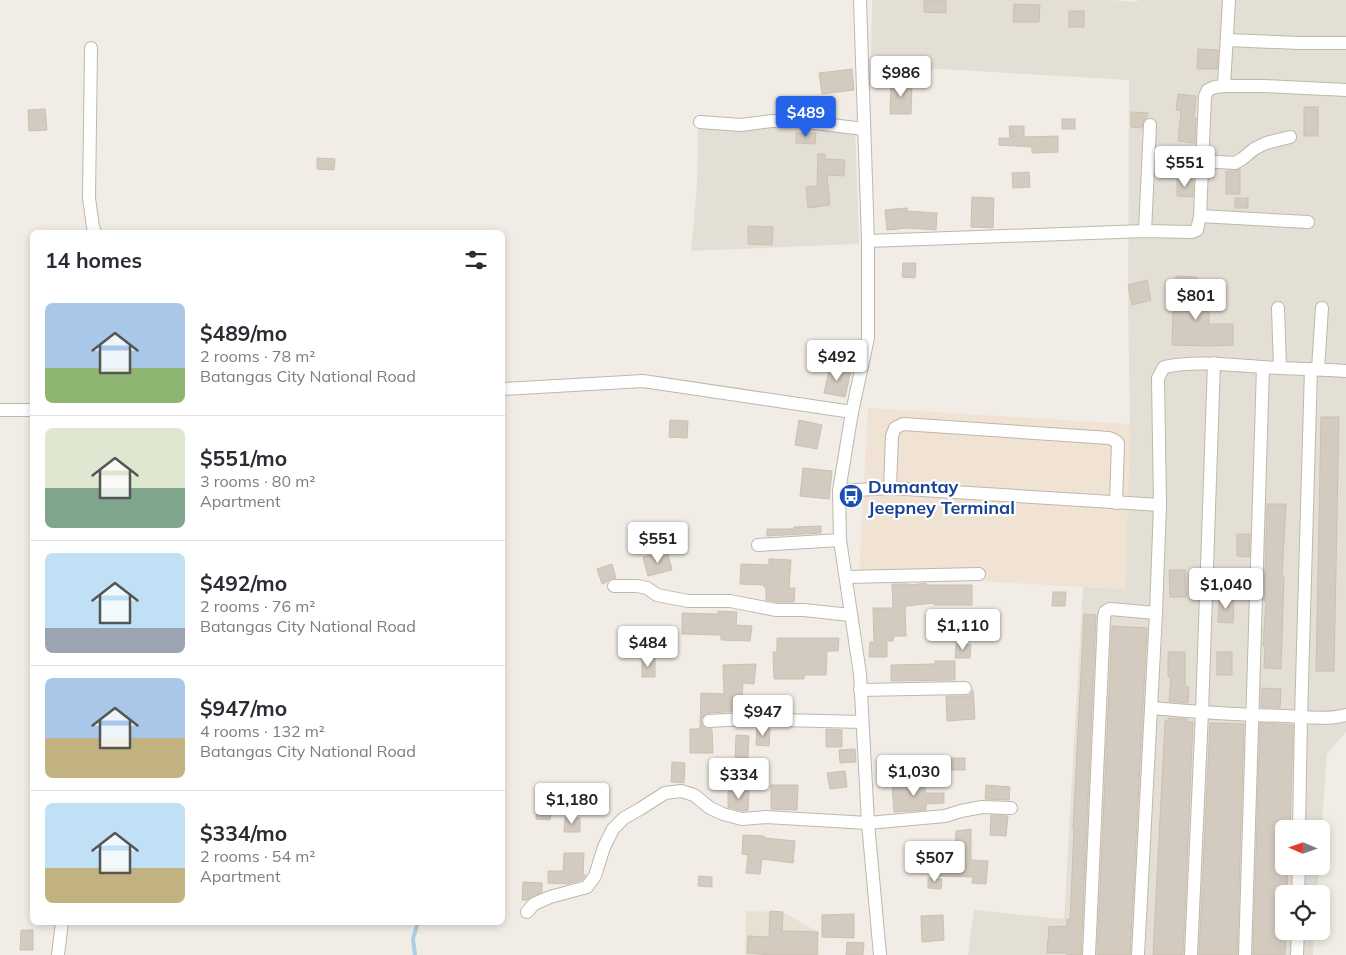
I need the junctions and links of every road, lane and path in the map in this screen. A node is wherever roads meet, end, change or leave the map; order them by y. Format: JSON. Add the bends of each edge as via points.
{"nodes":[{"id":1,"x":860,"y":0,"type":"edge"},
{"id":2,"x":1229,"y":0,"type":"edge"},
{"id":3,"x":1227,"y":40,"type":"junction"},
{"id":4,"x":1346,"y":43,"type":"edge"},
{"id":5,"x":91,"y":48,"type":"dead end"},
{"id":6,"x":1224,"y":86,"type":"junction"},
{"id":7,"x":1346,"y":90,"type":"edge"},
{"id":8,"x":700,"y":122,"type":"dead end"},
{"id":9,"x":1150,"y":125,"type":"dead end"},
{"id":10,"x":864,"y":129,"type":"junction"},
{"id":11,"x":1290,"y":137,"type":"dead end"},
{"id":12,"x":1202,"y":162,"type":"junction"},
{"id":13,"x":1200,"y":216,"type":"junction"},
{"id":14,"x":1308,"y":222,"type":"dead end"},
{"id":15,"x":94,"y":230,"type":"edge"},
{"id":16,"x":1145,"y":231,"type":"junction"},
{"id":17,"x":868,"y":240,"type":"junction"},
{"id":18,"x":1278,"y":308,"type":"dead end"},
{"id":19,"x":1322,"y":308,"type":"dead end"},
{"id":20,"x":1214,"y":363,"type":"junction"},
{"id":21,"x":1263,"y":367,"type":"junction"},
{"id":22,"x":1280,"y":368,"type":"junction"},
{"id":23,"x":1315,"y":369,"type":"junction"},
{"id":24,"x":1346,"y":371,"type":"edge"},
{"id":25,"x":505,"y":389,"type":"edge"},
{"id":26,"x":0,"y":410,"type":"edge"},
{"id":27,"x":30,"y":410,"type":"edge"},
{"id":28,"x":852,"y":412,"type":"junction"},
{"id":29,"x":890,"y":488,"type":"junction"},
{"id":30,"x":839,"y":491,"type":"junction"},
{"id":31,"x":1116,"y":503,"type":"junction"},
{"id":32,"x":1160,"y":506,"type":"junction"},
{"id":33,"x":840,"y":540,"type":"junction"},
{"id":34,"x":758,"y":545,"type":"dead end"},
{"id":35,"x":979,"y":574,"type":"dead end"},
{"id":36,"x":846,"y":577,"type":"junction"},
{"id":37,"x":614,"y":586,"type":"dead end"},
{"id":38,"x":1156,"y":612,"type":"junction"},
{"id":39,"x":850,"y":615,"type":"junction"},
{"id":40,"x":965,"y":688,"type":"dead end"},
{"id":41,"x":860,"y":690,"type":"junction"},
{"id":42,"x":1151,"y":708,"type":"junction"},
{"id":43,"x":1202,"y":712,"type":"junction"},
{"id":44,"x":1252,"y":715,"type":"junction"},
{"id":45,"x":1346,"y":715,"type":"edge"},
{"id":46,"x":1301,"y":717,"type":"junction"},
{"id":47,"x":709,"y":721,"type":"dead end"},
{"id":48,"x":862,"y":722,"type":"junction"},
{"id":49,"x":1011,"y":808,"type":"dead end"},
{"id":50,"x":1299,"y":820,"type":"edge"},
{"id":51,"x":868,"y":823,"type":"junction"},
{"id":52,"x":527,"y":912,"type":"dead end"},
{"id":53,"x":62,"y":925,"type":"edge"},
{"id":54,"x":1298,"y":940,"type":"edge"},
{"id":55,"x":58,"y":955,"type":"edge"},
{"id":56,"x":880,"y":955,"type":"edge"},
{"id":57,"x":1089,"y":955,"type":"edge"},
{"id":58,"x":1138,"y":955,"type":"edge"},
{"id":59,"x":1191,"y":955,"type":"edge"},
{"id":60,"x":1245,"y":955,"type":"edge"},
{"id":61,"x":1297,"y":955,"type":"edge"}],
"edges":[{"from":1,"to":10,"type":"street"},
{"from":2,"to":3,"type":"street"},
{"from":3,"to":4,"type":"street"},
{"from":3,"to":6,"type":"street"},
{"from":5,"to":15,"type":"street","via":[[89,198]]},
{"from":6,"to":7,"type":"street"},
{"from":6,"to":12,"type":"street","via":[[1208,90],[1205,96]]},
{"from":8,"to":10,"type":"street","via":[[741,125],[799,121]]},
{"from":9,"to":16,"type":"street"},
{"from":10,"to":17,"type":"street"},
{"from":11,"to":12,"type":"street","via":[[1266,143],[1235,163]]},
{"from":12,"to":13,"type":"street"},
{"from":13,"to":14,"type":"street"},
{"from":13,"to":16,"type":"street","via":[[1197,230],[1192,232]]},
{"from":16,"to":17,"type":"street"},
{"from":17,"to":28,"type":"street","via":[[868,338]]},
{"from":18,"to":22,"type":"street"},
{"from":19,"to":23,"type":"street"},
{"from":20,"to":21,"type":"street"},
{"from":20,"to":32,"type":"street","via":[[1164,366],[1158,378]]},
{"from":20,"to":43,"type":"street"},
{"from":21,"to":22,"type":"street"},
{"from":21,"to":44,"type":"street"},
{"from":22,"to":23,"type":"street"},
{"from":23,"to":24,"type":"street"},
{"from":23,"to":46,"type":"street"},
{"from":25,"to":28,"type":"street","via":[[643,381]]},
{"from":26,"to":27,"type":"street"},
{"from":28,"to":30,"type":"street"},
{"from":29,"to":30,"type":"street"},
{"from":29,"to":31,"type":"street"},
{"from":29,"to":31,"type":"street","via":[[892,436],[895,428],[903,424],[1109,438],[1118,444]]},
{"from":30,"to":33,"type":"street"},
{"from":31,"to":32,"type":"street"},
{"from":32,"to":38,"type":"street"},
{"from":33,"to":34,"type":"street"},
{"from":33,"to":36,"type":"street"},
{"from":35,"to":36,"type":"street"},
{"from":36,"to":39,"type":"street"},
{"from":37,"to":39,"type":"street","via":[[647,588],[657,595],[688,601],[730,600],[776,610]]},
{"from":38,"to":42,"type":"street"},
{"from":38,"to":57,"type":"street","via":[[1110,609],[1105,612]]},
{"from":39,"to":41,"type":"street"},
{"from":40,"to":41,"type":"street"},
{"from":41,"to":48,"type":"street"},
{"from":42,"to":43,"type":"street"},
{"from":42,"to":58,"type":"street"},
{"from":43,"to":44,"type":"street"},
{"from":43,"to":59,"type":"street"},
{"from":44,"to":46,"type":"street"},
{"from":44,"to":60,"type":"street"},
{"from":45,"to":46,"type":"street"},
{"from":46,"to":50,"type":"street"},
{"from":47,"to":48,"type":"street"},
{"from":48,"to":51,"type":"street"},
{"from":49,"to":51,"type":"street","via":[[982,807],[945,816]]},
{"from":51,"to":52,"type":"street","via":[[766,817],[742,819],[710,808],[694,795],[681,791],[665,793],[624,818],[613,829],[587,888],[550,897],[534,904]]},
{"from":51,"to":56,"type":"street"},
{"from":53,"to":55,"type":"street"},
{"from":54,"to":61,"type":"street"}]}
